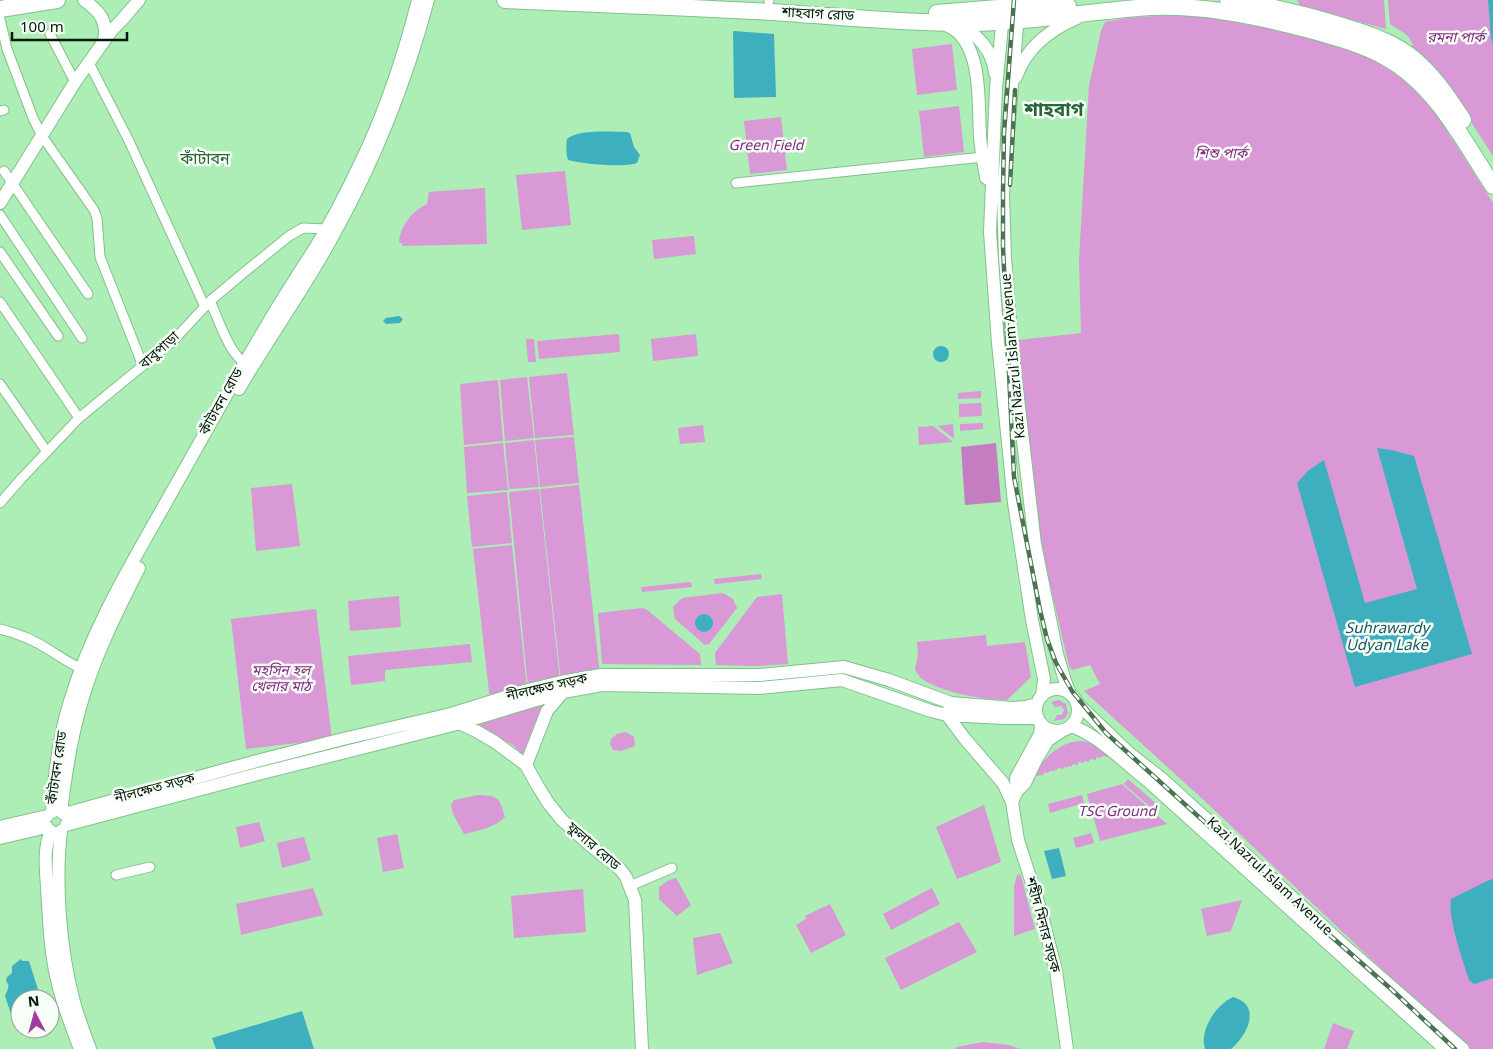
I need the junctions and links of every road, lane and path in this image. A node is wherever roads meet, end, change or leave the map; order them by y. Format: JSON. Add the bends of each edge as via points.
{"nodes":[{"id":1,"x":57,"y":0,"type":"edge"},
{"id":2,"x":84,"y":0,"type":"edge"},
{"id":3,"x":138,"y":0,"type":"edge"},
{"id":4,"x":418,"y":0,"type":"edge"},
{"id":5,"x":428,"y":0,"type":"edge"},
{"id":6,"x":506,"y":0,"type":"edge"},
{"id":7,"x":764,"y":0,"type":"edge"},
{"id":8,"x":975,"y":0,"type":"edge"},
{"id":9,"x":1057,"y":0,"type":"edge"},
{"id":10,"x":1120,"y":0,"type":"edge"},
{"id":11,"x":1228,"y":0,"type":"edge"},
{"id":12,"x":0,"y":9,"type":"edge"},
{"id":13,"x":1086,"y":9,"type":"junction"},
{"id":14,"x":1010,"y":11,"type":"edge"},
{"id":15,"x":940,"y":18,"type":"junction"},
{"id":16,"x":0,"y":20,"type":"edge"},
{"id":17,"x":50,"y":34,"type":"dead end"},
{"id":18,"x":2,"y":40,"type":"edge"},
{"id":19,"x":104,"y":42,"type":"junction"},
{"id":20,"x":89,"y":64,"type":"junction"},
{"id":21,"x":75,"y":82,"type":"junction"},
{"id":22,"x":996,"y":88,"type":"junction"},
{"id":23,"x":1012,"y":88,"type":"junction"},
{"id":24,"x":42,"y":136,"type":"junction"},
{"id":25,"x":983,"y":157,"type":"junction"},
{"id":26,"x":1493,"y":165,"type":"edge"},
{"id":27,"x":4,"y":171,"type":"dead end"},
{"id":28,"x":12,"y":184,"type":"junction"},
{"id":29,"x":736,"y":184,"type":"dead end"},
{"id":30,"x":1493,"y":186,"type":"edge"},
{"id":31,"x":0,"y":203,"type":"edge"},
{"id":32,"x":990,"y":206,"type":"junction"},
{"id":33,"x":0,"y":215,"type":"edge"},
{"id":34,"x":330,"y":232,"type":"junction"},
{"id":35,"x":0,"y":252,"type":"edge"},
{"id":36,"x":88,"y":294,"type":"dead end"},
{"id":37,"x":0,"y":302,"type":"edge"},
{"id":38,"x":208,"y":304,"type":"junction"},
{"id":39,"x":58,"y":336,"type":"dead end"},
{"id":40,"x":82,"y":338,"type":"dead end"},
{"id":41,"x":248,"y":365,"type":"junction"},
{"id":42,"x":143,"y":366,"type":"junction"},
{"id":43,"x":0,"y":384,"type":"edge"},
{"id":44,"x":79,"y":418,"type":"junction"},
{"id":45,"x":47,"y":452,"type":"junction"},
{"id":46,"x":0,"y":503,"type":"edge"},
{"id":47,"x":0,"y":629,"type":"edge"},
{"id":48,"x":86,"y":671,"type":"junction"},
{"id":49,"x":710,"y":681,"type":"junction"},
{"id":50,"x":562,"y":687,"type":"junction"},
{"id":51,"x":1074,"y":699,"type":"junction"},
{"id":52,"x":1040,"y":700,"type":"junction"},
{"id":53,"x":951,"y":702,"type":"junction"},
{"id":54,"x":947,"y":715,"type":"junction"},
{"id":55,"x":456,"y":718,"type":"junction"},
{"id":56,"x":1040,"y":721,"type":"junction"},
{"id":57,"x":1066,"y":728,"type":"junction"},
{"id":58,"x":1125,"y":757,"type":"junction"},
{"id":59,"x":526,"y":765,"type":"junction"},
{"id":60,"x":1014,"y":796,"type":"junction"},
{"id":61,"x":56,"y":821,"type":"junction"},
{"id":62,"x":0,"y":827,"type":"edge"},
{"id":63,"x":0,"y":838,"type":"edge"},
{"id":64,"x":150,"y":867,"type":"dead end"},
{"id":65,"x":672,"y":868,"type":"dead end"},
{"id":66,"x":116,"y":875,"type":"dead end"},
{"id":67,"x":630,"y":886,"type":"junction"},
{"id":68,"x":1393,"y":995,"type":"junction"},
{"id":69,"x":80,"y":1049,"type":"edge"},
{"id":70,"x":90,"y":1049,"type":"edge"},
{"id":71,"x":642,"y":1049,"type":"edge"},
{"id":72,"x":1067,"y":1049,"type":"edge"},
{"id":73,"x":1445,"y":1049,"type":"edge"},
{"id":74,"x":1463,"y":1049,"type":"edge"}],
"edges":[{"from":1,"to":12,"type":"highway"},
{"from":2,"to":19,"type":"main road","via":[[104,22]]},
{"from":3,"to":19,"type":"main road"},
{"from":4,"to":34,"type":"main road","name":"কাঁটাবন রোড","via":[[388,97]]},
{"from":5,"to":34,"type":"main road","name":"কাঁটাবন রোড","via":[[397,100],[375,152]]},
{"from":6,"to":15,"type":"highway","name":"শাহবাগ রোড"},
{"from":7,"to":15,"type":"highway","name":"শাহবাগ রোড"},
{"from":8,"to":15,"type":"highway"},
{"from":9,"to":13,"type":"highway"},
{"from":10,"to":13,"type":"highway"},
{"from":11,"to":26,"type":"highway","via":[[1262,5],[1362,32],[1402,51],[1438,84]]},
{"from":13,"to":14,"type":"highway","name":"শাহবাগ রোড"},
{"from":13,"to":23,"type":"main road","via":[[1036,44],[1020,67]]},
{"from":13,"to":30,"type":"highway","via":[[1204,8],[1296,26],[1384,56],[1421,85],[1448,118]]},
{"from":14,"to":15,"type":"highway","name":"শাহবাগ রোড"},
{"from":14,"to":22,"type":"main road","name":"Kazi Nazrul Islam Avenue"},
{"from":14,"to":23,"type":"main road","name":"Kazi Nazrul Islam Avenue"},
{"from":15,"to":22,"type":"main road","via":[[970,30],[980,40],[994,68]]},
{"from":15,"to":25,"type":"main road","via":[[958,33],[974,61]]},
{"from":16,"to":18,"type":"street"},
{"from":17,"to":21,"type":"street"},
{"from":18,"to":24,"type":"street"},
{"from":19,"to":20,"type":"main road"},
{"from":20,"to":21,"type":"main road"},
{"from":20,"to":38,"type":"street"},
{"from":21,"to":24,"type":"main road"},
{"from":22,"to":32,"type":"main road","name":"Kazi Nazrul Islam Avenue"},
{"from":23,"to":51,"type":"main road","name":"Kazi Nazrul Islam Avenue","via":[[1004,194],[1012,346],[1035,544],[1058,654]]},
{"from":24,"to":28,"type":"main road"},
{"from":24,"to":42,"type":"street","via":[[94,210],[100,257]]},
{"from":25,"to":29,"type":"street"},
{"from":25,"to":32,"type":"main road"},
{"from":27,"to":28,"type":"street"},
{"from":28,"to":31,"type":"main road"},
{"from":28,"to":36,"type":"street"},
{"from":32,"to":52,"type":"main road","name":"Kazi Nazrul Islam Avenue","via":[[998,343],[1013,494],[1044,679]]},
{"from":33,"to":40,"type":"street"},
{"from":34,"to":38,"type":"street","name":"বাবুপাড়া","via":[[305,227],[289,236]]},
{"from":34,"to":41,"type":"main road","name":"কাঁটাবন রোড","via":[[285,294]]},
{"from":35,"to":39,"type":"street"},
{"from":37,"to":44,"type":"street"},
{"from":38,"to":41,"type":"street","via":[[238,358]]},
{"from":38,"to":42,"type":"street","name":"বাবুপাড়া","via":[[174,340]]},
{"from":41,"to":48,"type":"main road","name":"কাঁটাবন রোড","via":[[140,557],[106,610]]},
{"from":42,"to":44,"type":"street","name":"বাবুপাড়া"},
{"from":43,"to":45,"type":"street"},
{"from":44,"to":45,"type":"street","name":"বাবুপাড়া"},
{"from":45,"to":46,"type":"street","name":"বাবুপাড়া"},
{"from":47,"to":48,"type":"street","via":[[30,640]]},
{"from":48,"to":61,"type":"main road","name":"কাঁটাবন রোড","via":[[69,703],[60,742],[55,773]]},
{"from":49,"to":50,"type":"main road","name":"নীলক্ষেত সড়ক"},
{"from":49,"to":53,"type":"main road","name":"নীলক্ষেত সড়ক","via":[[844,667]]},
{"from":49,"to":54,"type":"main road","name":"নীলক্ষেত সড়ক","via":[[759,688],[842,680]]},
{"from":50,"to":55,"type":"main road","name":"নীলক্ষেত সড়ক"},
{"from":50,"to":59,"type":"main road","via":[[547,711]]},
{"from":51,"to":52,"type":"main road","via":[[1066,691],[1055,690]]},
{"from":51,"to":57,"type":"main road","via":[[1078,713]]},
{"from":51,"to":58,"type":"main road","name":"Kazi Nazrul Islam Avenue"},
{"from":52,"to":53,"type":"main road","name":"নীলক্ষেত সড়ক","via":[[1013,708]]},
{"from":52,"to":56,"type":"main road","via":[[1036,713]]},
{"from":53,"to":54,"type":"main road"},
{"from":54,"to":56,"type":"main road","name":"নীলক্ষেত সড়ক"},
{"from":54,"to":60,"type":"main road","name":"শহীদ মিনার সড়ক"},
{"from":55,"to":59,"type":"main road","name":"ফুলার রোড"},
{"from":55,"to":61,"type":"main road","name":"নীলক্ষেত সড়ক","via":[[258,774]]},
{"from":56,"to":57,"type":"main road","via":[[1052,730]]},
{"from":56,"to":60,"type":"main road","name":"শহীদ মিনার সড়ক","via":[[1040,734],[1016,778]]},
{"from":57,"to":58,"type":"main road","name":"Kazi Nazrul Islam Avenue","via":[[1081,729]]},
{"from":57,"to":60,"type":"main road","via":[[1048,740]]},
{"from":58,"to":68,"type":"main road","name":"Kazi Nazrul Islam Avenue"},
{"from":59,"to":67,"type":"main road","name":"ফুলার রোড","via":[[562,820],[620,869]]},
{"from":60,"to":72,"type":"main road","name":"শহীদ মিনার সড়ক","via":[[1018,840],[1056,972]]},
{"from":61,"to":62,"type":"main road"},
{"from":61,"to":63,"type":"main road","name":"নীলক্ষেত সড়ক"},
{"from":61,"to":69,"type":"main road","via":[[48,838],[46,856],[49,928],[57,981]]},
{"from":61,"to":70,"type":"main road","via":[[65,957],[73,998]]},
{"from":64,"to":66,"type":"street"},
{"from":65,"to":67,"type":"street"},
{"from":67,"to":71,"type":"main road","name":"ফুলার রোড","via":[[635,900]]},
{"from":68,"to":73,"type":"main road","name":"Kazi Nazrul Islam Avenue"},
{"from":68,"to":74,"type":"main road","name":"Kazi Nazrul Islam Avenue"}]}
